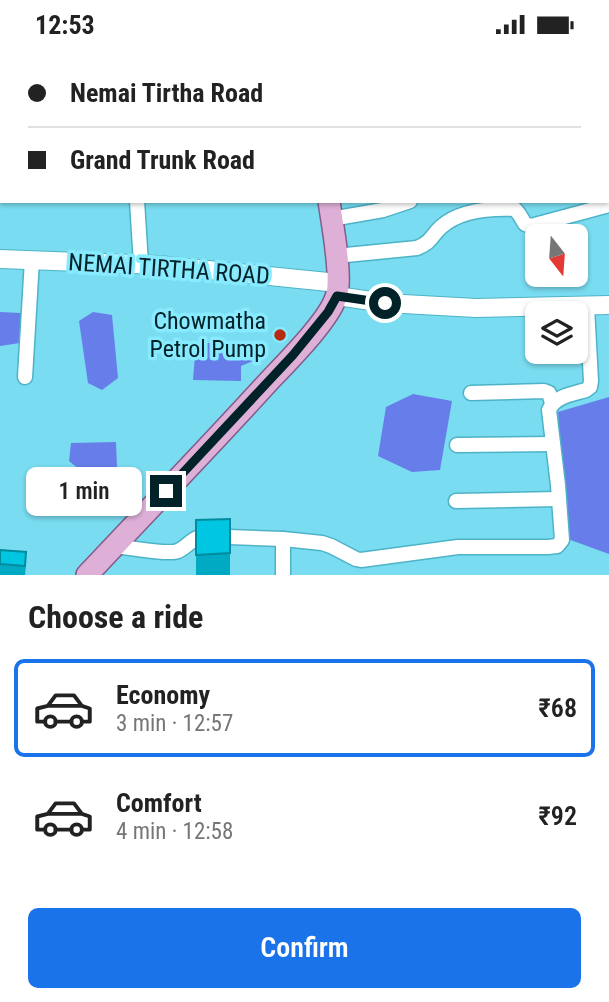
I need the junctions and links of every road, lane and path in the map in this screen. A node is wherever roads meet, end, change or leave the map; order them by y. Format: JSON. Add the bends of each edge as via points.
{"nodes":[{"id":1,"x":137,"y":203,"type":"edge"},
{"id":2,"x":404,"y":203,"type":"edge"},
{"id":3,"x":453,"y":203,"type":"edge"},
{"id":4,"x":506,"y":205,"type":"edge"},
{"id":5,"x":609,"y":205,"type":"edge"},
{"id":6,"x":581,"y":207,"type":"edge"},
{"id":7,"x":330,"y":210,"type":"edge"},
{"id":8,"x":456,"y":216,"type":"junction"},
{"id":9,"x":336,"y":256,"type":"junction"},
{"id":10,"x":0,"y":259,"type":"edge"},
{"id":11,"x":32,"y":260,"type":"junction"},
{"id":12,"x":141,"y":264,"type":"junction"},
{"id":13,"x":337,"y":290,"type":"junction"},
{"id":14,"x":609,"y":305,"type":"edge"},
{"id":15,"x":588,"y":307,"type":"edge"},
{"id":16,"x":525,"y":308,"type":"edge"},
{"id":17,"x":588,"y":326,"type":"edge"},
{"id":18,"x":24,"y":377,"type":"dead end"},
{"id":19,"x":471,"y":393,"type":"dead end"},
{"id":20,"x":552,"y":403,"type":"junction"},
{"id":21,"x":553,"y":444,"type":"junction"},
{"id":22,"x":457,"y":445,"type":"dead end"},
{"id":23,"x":559,"y":499,"type":"junction"},
{"id":24,"x":456,"y":501,"type":"dead end"},
{"id":25,"x":283,"y":539,"type":"junction"},
{"id":26,"x":114,"y":546,"type":"junction"},
{"id":27,"x":87,"y":575,"type":"edge"},
{"id":28,"x":283,"y":575,"type":"edge"}],
"edges":[{"from":1,"to":12,"type":"street"},
{"from":2,"to":7,"type":"street","via":[[376,212]]},
{"from":3,"to":8,"type":"street"},
{"from":4,"to":6,"type":"street","via":[[531,226]]},
{"from":4,"to":8,"type":"street"},
{"from":5,"to":6,"type":"street"},
{"from":7,"to":9,"type":"main road"},
{"from":8,"to":9,"type":"street","via":[[418,249]]},
{"from":9,"to":13,"type":"main road"},
{"from":10,"to":11,"type":"street","name":"NEMAI TIRTHA ROAD"},
{"from":11,"to":12,"type":"street","name":"NEMAI TIRTHA ROAD"},
{"from":11,"to":18,"type":"street"},
{"from":12,"to":13,"type":"street","name":"NEMAI TIRTHA ROAD"},
{"from":13,"to":16,"type":"street","name":"NEMAI TIRTHA ROAD","via":[[385,303]]},
{"from":13,"to":26,"type":"main road","via":[[328,312],[293,355]]},
{"from":14,"to":15,"type":"street","name":"NEMAI TIRTHA ROAD"},
{"from":17,"to":20,"type":"street","via":[[591,384]]},
{"from":19,"to":20,"type":"street","via":[[544,391]]},
{"from":20,"to":21,"type":"street"},
{"from":21,"to":22,"type":"street"},
{"from":21,"to":23,"type":"street"},
{"from":23,"to":24,"type":"street"},
{"from":23,"to":25,"type":"street","via":[[562,540],[554,547],[450,548],[361,560],[326,544]]},
{"from":25,"to":26,"type":"street","via":[[202,536],[173,553]]},
{"from":25,"to":28,"type":"street"},
{"from":26,"to":27,"type":"main road"}]}
